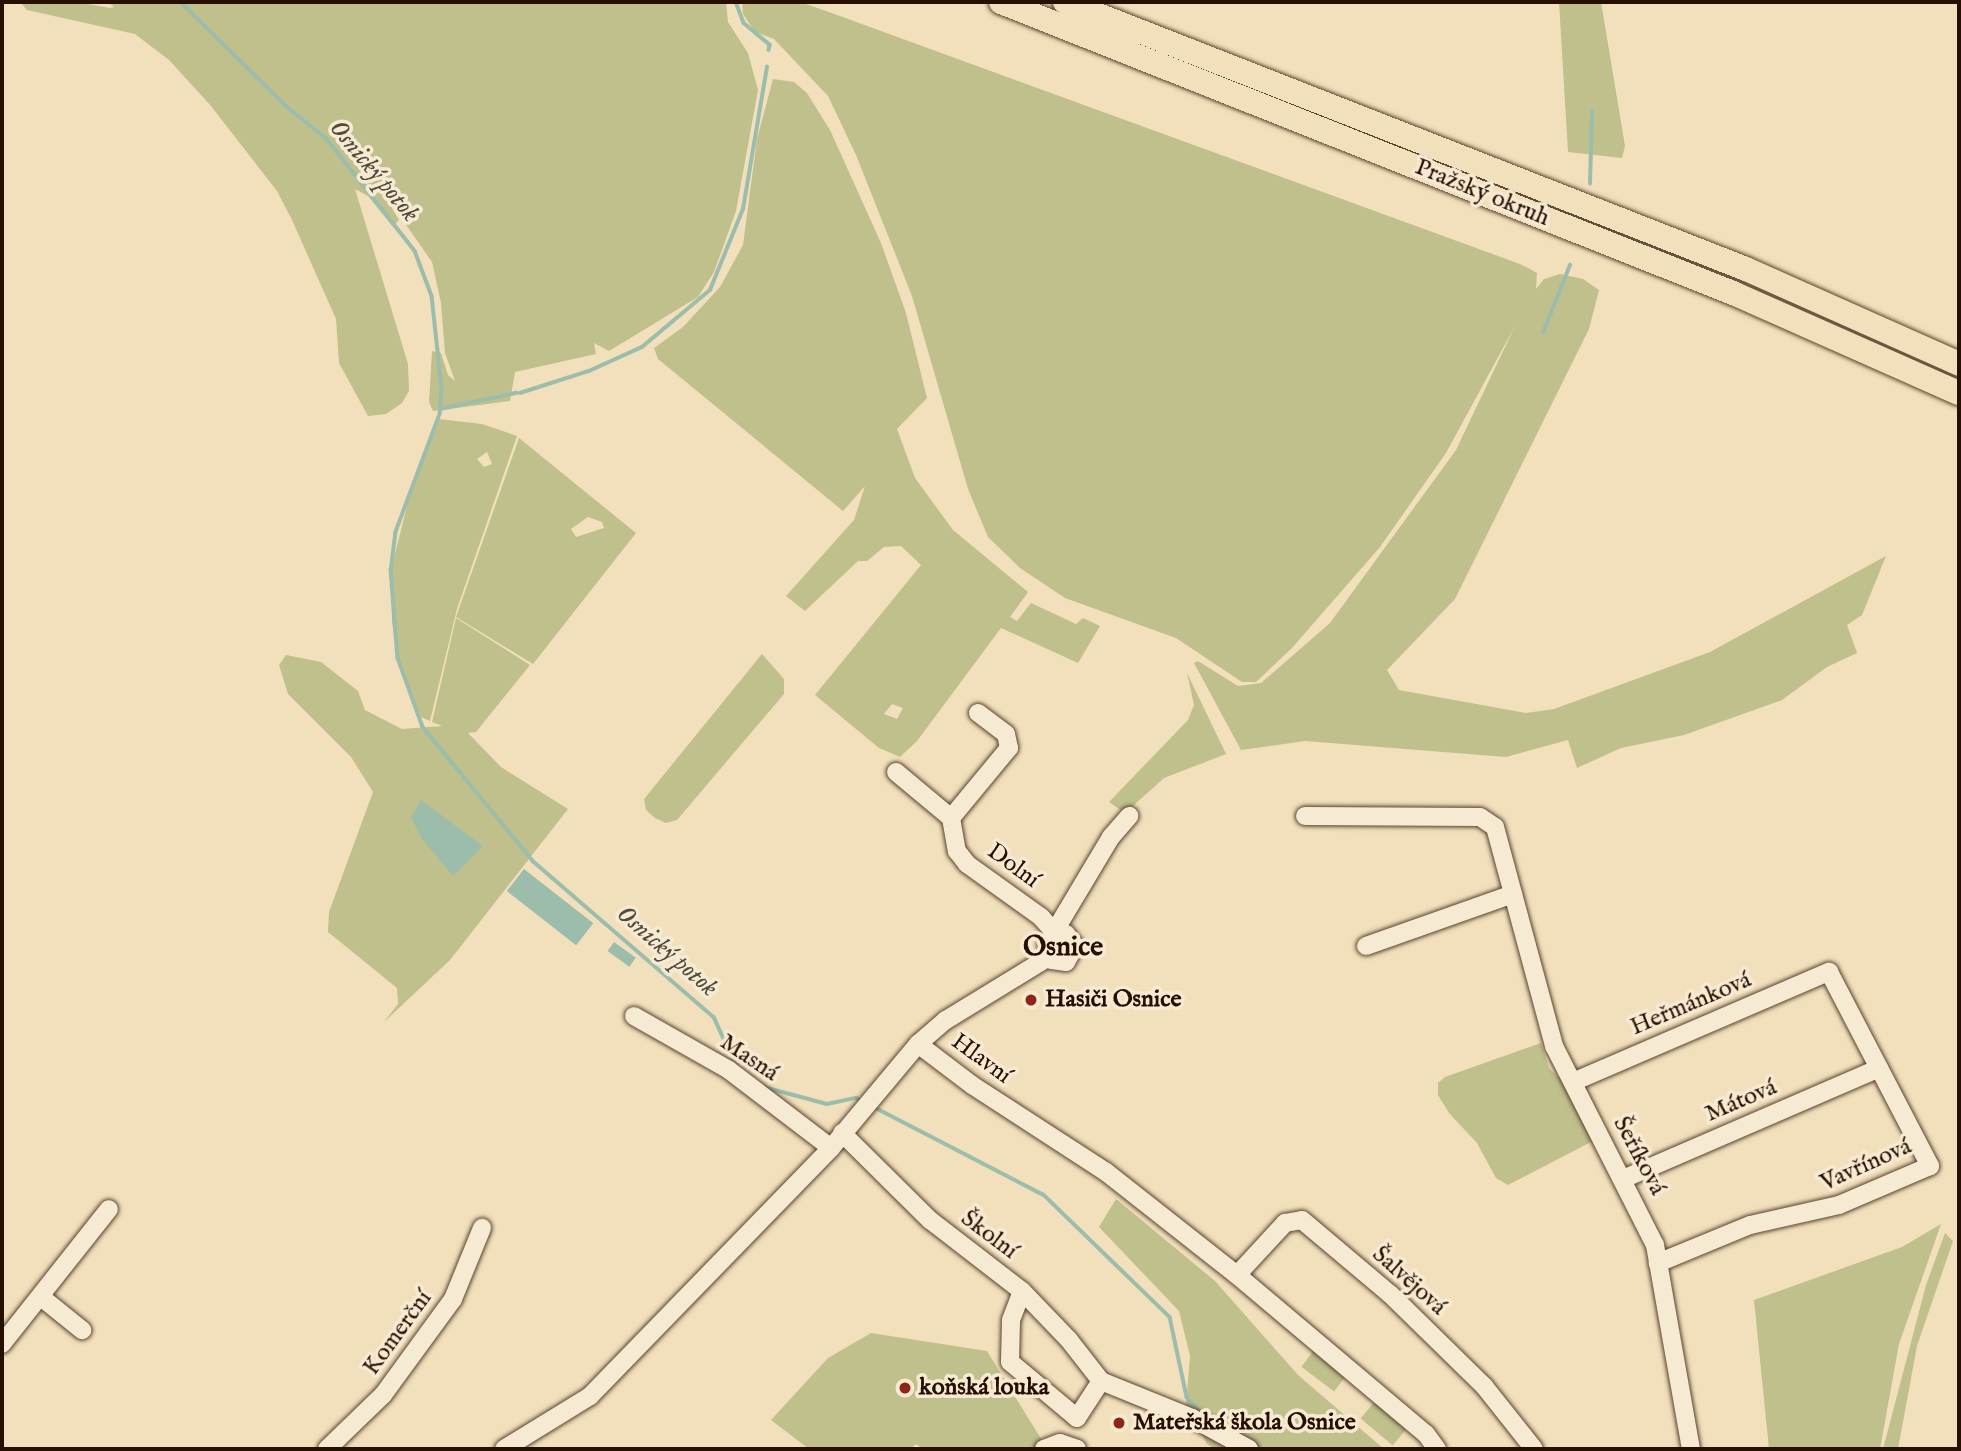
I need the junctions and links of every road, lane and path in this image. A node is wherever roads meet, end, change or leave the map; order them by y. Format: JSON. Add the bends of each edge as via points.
{"nodes":[{"id":1,"x":1001,"y":2,"type":"edge"},
{"id":2,"x":1065,"y":2,"type":"edge"},
{"id":3,"x":1959,"y":364,"type":"edge"},
{"id":4,"x":1959,"y":393,"type":"edge"},
{"id":5,"x":978,"y":713,"type":"dead end"},
{"id":6,"x":896,"y":772,"type":"dead end"},
{"id":7,"x":1129,"y":816,"type":"dead end"},
{"id":8,"x":1305,"y":816,"type":"dead end"},
{"id":9,"x":951,"y":818,"type":"junction"},
{"id":10,"x":1513,"y":894,"type":"junction"},
{"id":11,"x":1056,"y":934,"type":"junction"},
{"id":12,"x":1366,"y":946,"type":"dead end"},
{"id":13,"x":1049,"y":957,"type":"junction"},
{"id":14,"x":1829,"y":972,"type":"joint"},
{"id":15,"x":634,"y":1016,"type":"dead end"},
{"id":16,"x":918,"y":1044,"type":"junction"},
{"id":17,"x":1879,"y":1068,"type":"junction"},
{"id":18,"x":1573,"y":1082,"type":"junction"},
{"id":19,"x":842,"y":1133,"type":"junction"},
{"id":20,"x":831,"y":1148,"type":"junction"},
{"id":21,"x":1623,"y":1179,"type":"junction"},
{"id":22,"x":109,"y":1209,"type":"dead end"},
{"id":23,"x":482,"y":1228,"type":"dead end"},
{"id":24,"x":1658,"y":1262,"type":"junction"},
{"id":25,"x":1237,"y":1275,"type":"junction"},
{"id":26,"x":1023,"y":1291,"type":"junction"},
{"id":27,"x":41,"y":1297,"type":"junction"},
{"id":28,"x":82,"y":1330,"type":"dead end"},
{"id":29,"x":2,"y":1344,"type":"edge"},
{"id":30,"x":1101,"y":1381,"type":"junction"},
{"id":31,"x":327,"y":1449,"type":"edge"},
{"id":32,"x":504,"y":1449,"type":"edge"},
{"id":33,"x":1045,"y":1449,"type":"edge"},
{"id":34,"x":1077,"y":1449,"type":"edge"},
{"id":35,"x":1249,"y":1449,"type":"edge"},
{"id":36,"x":1437,"y":1449,"type":"edge"},
{"id":37,"x":1534,"y":1449,"type":"edge"},
{"id":38,"x":1691,"y":1449,"type":"edge"}],
"edges":[{"from":1,"to":4,"type":"highway","name":"Pražský okruh","via":[[1733,293]]},
{"from":2,"to":3,"type":"highway","name":"Pražský okruh","via":[[1746,269]]},
{"from":5,"to":9,"type":"street","via":[[1006,734],[1009,748]]},
{"from":6,"to":9,"type":"street"},
{"from":7,"to":11,"type":"street","via":[[1111,837]]},
{"from":8,"to":10,"type":"street","name":"Šeříková","via":[[1480,817],[1495,827]]},
{"from":9,"to":11,"type":"street","name":"Dolní","via":[[957,851],[967,864],[1041,917]]},
{"from":10,"to":12,"type":"street"},
{"from":10,"to":18,"type":"street","name":"Šeříková","via":[[1554,1046]]},
{"from":11,"to":13,"type":"street","via":[[1046,944]]},
{"from":11,"to":13,"type":"street","via":[[1071,937],[1075,951],[1066,962]]},
{"from":13,"to":16,"type":"street","via":[[946,1020]]},
{"from":14,"to":17,"type":"street","name":"Vavřínová"},
{"from":14,"to":18,"type":"street","name":"Heřmánková"},
{"from":15,"to":20,"type":"street","name":"Masná","via":[[729,1070]]},
{"from":16,"to":19,"type":"street","name":"Hlavní"},
{"from":16,"to":25,"type":"street","name":"Hlavní","via":[[1106,1172]]},
{"from":17,"to":21,"type":"street","name":"Mátová"},
{"from":17,"to":24,"type":"street","name":"Vavřínová","via":[[1930,1166],[1839,1205],[1750,1225]]},
{"from":18,"to":21,"type":"street","name":"Šeříková"},
{"from":19,"to":20,"type":"street","name":"Hlavní"},
{"from":19,"to":26,"type":"street","name":"Školní","via":[[930,1220]]},
{"from":20,"to":32,"type":"street","name":"Hlavní","via":[[590,1396]]},
{"from":21,"to":24,"type":"street","name":"Šeříková","via":[[1651,1234]]},
{"from":22,"to":27,"type":"street"},
{"from":23,"to":31,"type":"street","name":"Komerční","via":[[453,1299],[383,1395]]},
{"from":24,"to":38,"type":"street","name":"Šeříková"},
{"from":25,"to":36,"type":"street","name":"Hlavní","via":[[1426,1434]]},
{"from":25,"to":37,"type":"street","name":"Šalvějová","via":[[1285,1223],[1302,1220],[1390,1294],[1483,1386]]},
{"from":26,"to":30,"type":"street","name":"Školní"},
{"from":26,"to":30,"type":"street","via":[[1011,1320],[1010,1362],[1077,1418]]},
{"from":27,"to":28,"type":"street"},
{"from":27,"to":29,"type":"street"},
{"from":30,"to":35,"type":"street","name":"Školní","via":[[1192,1418]]},
{"from":33,"to":34,"type":"street","via":[[1060,1443]]}]}
